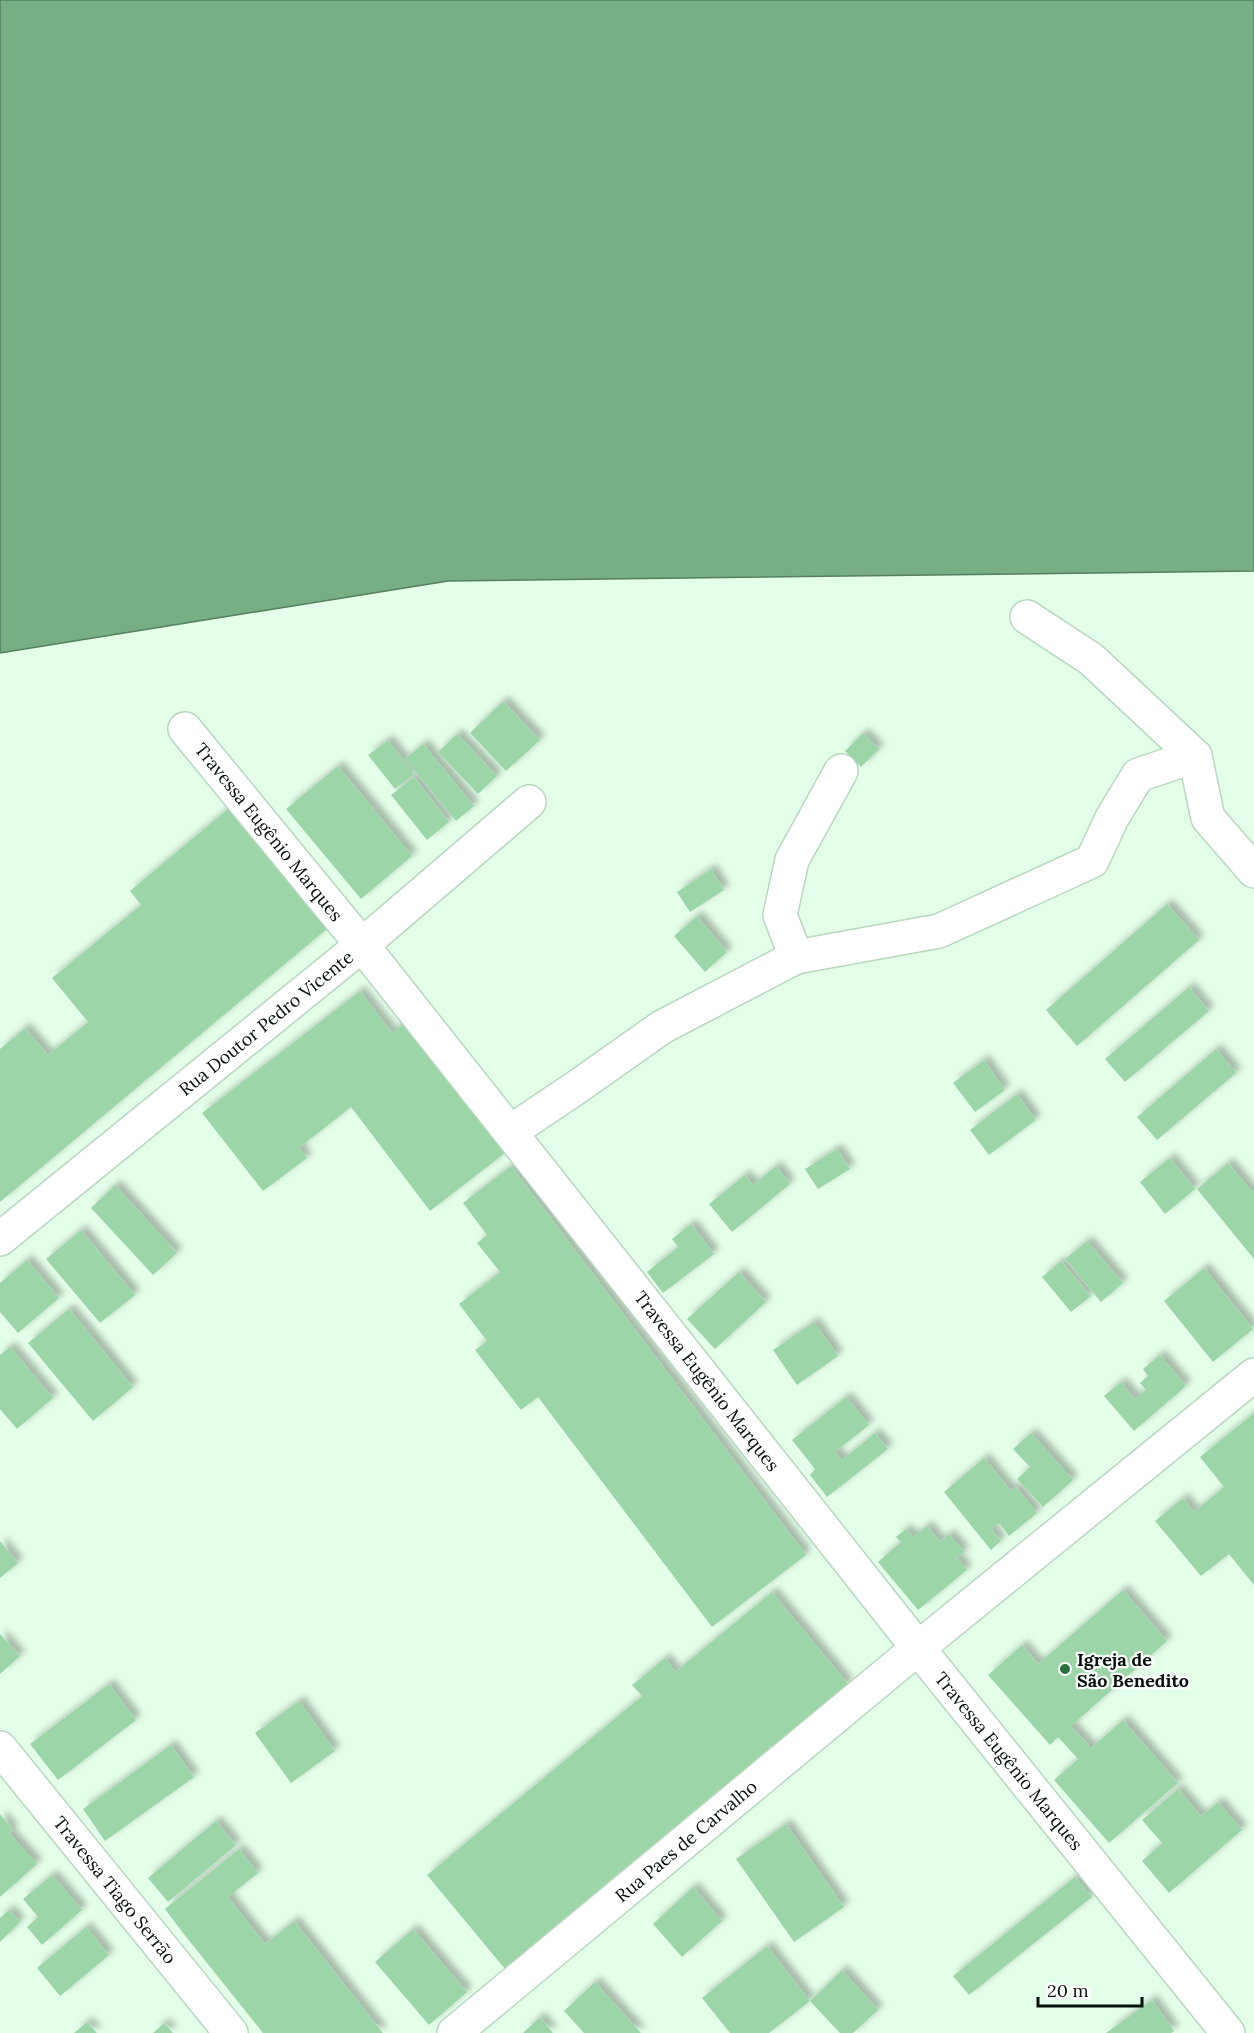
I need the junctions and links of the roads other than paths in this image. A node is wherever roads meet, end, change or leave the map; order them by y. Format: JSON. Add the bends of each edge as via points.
{"nodes":[{"id":1,"x":1027,"y":617,"type":"dead end"},
{"id":2,"x":185,"y":729,"type":"dead end"},
{"id":3,"x":1195,"y":756,"type":"junction"},
{"id":4,"x":841,"y":771,"type":"dead end"},
{"id":5,"x":529,"y":802,"type":"dead end"},
{"id":6,"x":1254,"y":871,"type":"edge"},
{"id":7,"x":362,"y":945,"type":"junction"},
{"id":8,"x":796,"y":957,"type":"junction"},
{"id":9,"x":510,"y":1132,"type":"junction"},
{"id":10,"x":0,"y":1239,"type":"edge"},
{"id":11,"x":1254,"y":1375,"type":"edge"},
{"id":12,"x":918,"y":1648,"type":"junction"},
{"id":13,"x":0,"y":1748,"type":"edge"},
{"id":14,"x":231,"y":2033,"type":"edge"},
{"id":15,"x":454,"y":2033,"type":"edge"},
{"id":16,"x":1228,"y":2033,"type":"edge"}],
"edges":[{"from":1,"to":3,"type":"street","via":[[1091,659]]},
{"from":2,"to":7,"type":"street","name":"Travessa Eugênio Marques"},
{"from":3,"to":6,"type":"street","via":[[1208,818]]},
{"from":3,"to":8,"type":"street","via":[[1138,775],[1092,861],[939,931]]},
{"from":4,"to":8,"type":"street","via":[[792,860],[780,915]]},
{"from":5,"to":7,"type":"street","name":"Rua Doutor Pedro Vicente"},
{"from":7,"to":9,"type":"street","name":"Travessa Eugênio Marques"},
{"from":7,"to":10,"type":"street","name":"Rua Doutor Pedro Vicente"},
{"from":8,"to":9,"type":"street","via":[[662,1027]]},
{"from":9,"to":12,"type":"street","name":"Travessa Eugênio Marques"},
{"from":11,"to":12,"type":"street","name":"Rua Paes de Carvalho"},
{"from":12,"to":15,"type":"street","name":"Rua Paes de Carvalho"},
{"from":12,"to":16,"type":"street","name":"Travessa Eugênio Marques"},
{"from":13,"to":14,"type":"street","name":"Travessa Tiago Serrão"}]}
